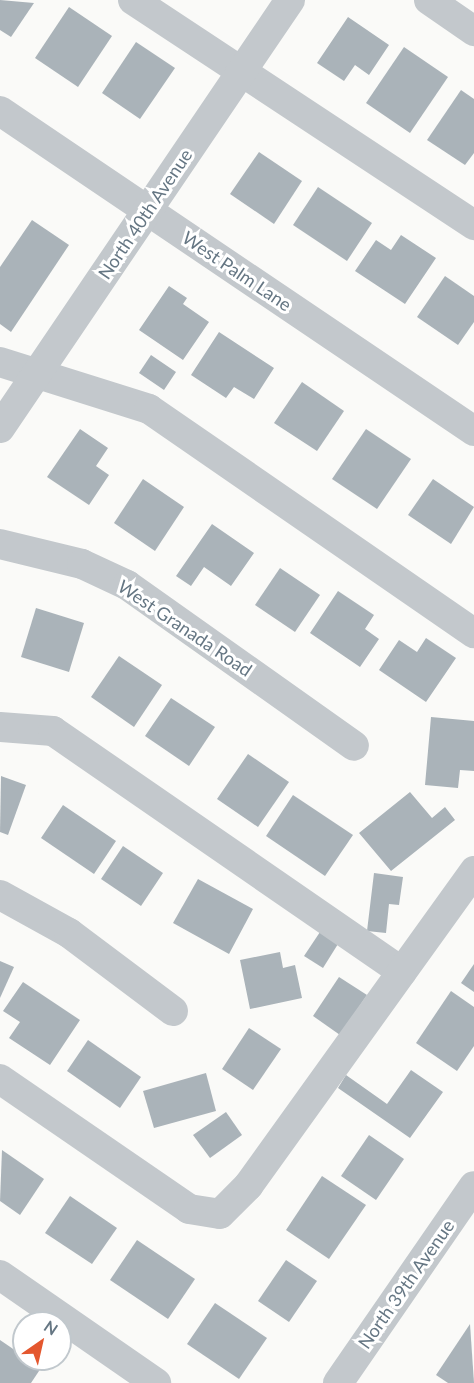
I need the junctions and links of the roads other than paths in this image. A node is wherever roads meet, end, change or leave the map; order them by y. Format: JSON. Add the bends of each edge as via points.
{"nodes":[{"id":1,"x":133,"y":0,"type":"edge"},
{"id":2,"x":290,"y":0,"type":"edge"},
{"id":3,"x":429,"y":0,"type":"edge"},
{"id":4,"x":474,"y":31,"type":"edge"},
{"id":5,"x":241,"y":72,"type":"junction"},
{"id":6,"x":0,"y":111,"type":"edge"},
{"id":7,"x":147,"y":211,"type":"junction"},
{"id":8,"x":474,"y":225,"type":"edge"},
{"id":9,"x":0,"y":362,"type":"edge"},
{"id":10,"x":35,"y":376,"type":"junction"},
{"id":11,"x":0,"y":428,"type":"edge"},
{"id":12,"x":474,"y":431,"type":"edge"},
{"id":13,"x":0,"y":544,"type":"edge"},
{"id":14,"x":474,"y":633,"type":"edge"},
{"id":15,"x":0,"y":727,"type":"edge"},
{"id":16,"x":354,"y":746,"type":"dead end"},
{"id":17,"x":474,"y":871,"type":"edge"},
{"id":18,"x":0,"y":895,"type":"edge"},
{"id":19,"x":402,"y":972,"type":"junction"},
{"id":20,"x":173,"y":1011,"type":"dead end"},
{"id":21,"x":0,"y":1079,"type":"edge"},
{"id":22,"x":474,"y":1186,"type":"edge"},
{"id":23,"x":0,"y":1275,"type":"edge"},
{"id":24,"x":156,"y":1383,"type":"edge"},
{"id":25,"x":338,"y":1383,"type":"edge"}],
"edges":[{"from":1,"to":5,"type":"street"},
{"from":2,"to":5,"type":"street","name":"North 40th Avenue"},
{"from":3,"to":4,"type":"street"},
{"from":5,"to":7,"type":"street","name":"North 40th Avenue"},
{"from":5,"to":8,"type":"street"},
{"from":6,"to":7,"type":"street","name":"West Palm Lane"},
{"from":7,"to":10,"type":"street","name":"North 40th Avenue"},
{"from":7,"to":12,"type":"street","name":"West Palm Lane"},
{"from":9,"to":10,"type":"street"},
{"from":10,"to":11,"type":"street","name":"North 40th Avenue"},
{"from":10,"to":14,"type":"street","via":[[149,409]]},
{"from":13,"to":16,"type":"street","name":"West Granada Road","via":[[82,564],[127,585]]},
{"from":15,"to":19,"type":"street","via":[[53,731]]},
{"from":17,"to":19,"type":"street"},
{"from":18,"to":20,"type":"street","via":[[69,933]]},
{"from":19,"to":21,"type":"street","via":[[248,1186],[219,1214],[189,1209]]},
{"from":22,"to":25,"type":"street","name":"North 39th Avenue"},
{"from":23,"to":24,"type":"street"}]}
